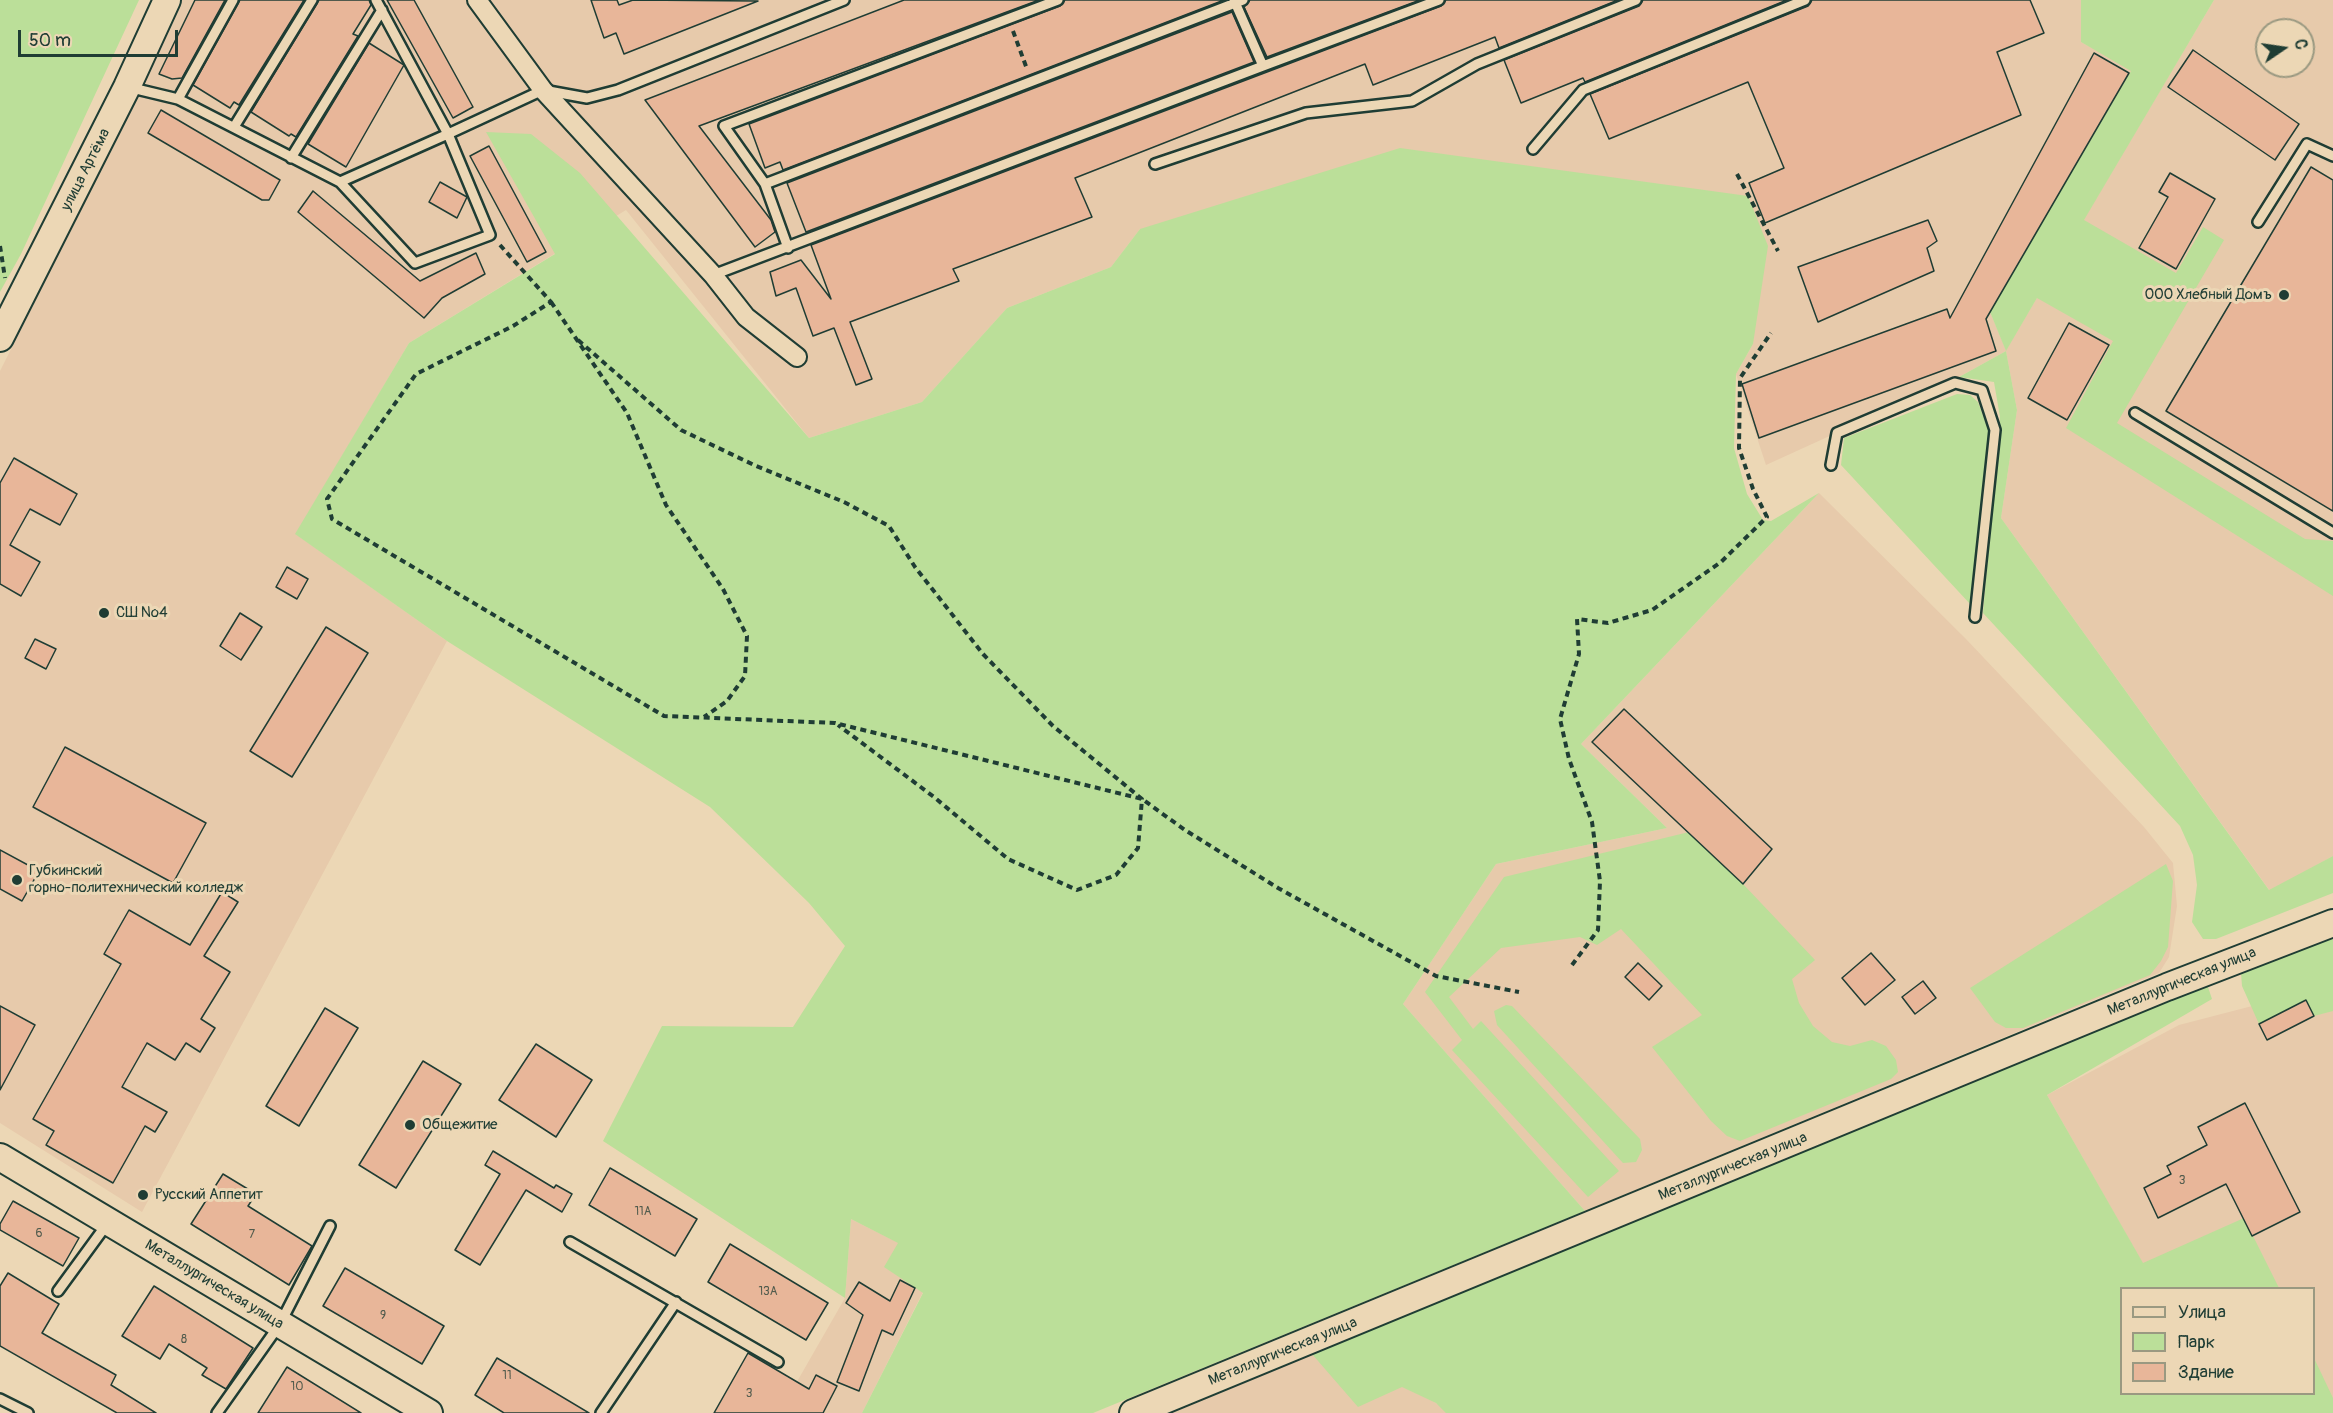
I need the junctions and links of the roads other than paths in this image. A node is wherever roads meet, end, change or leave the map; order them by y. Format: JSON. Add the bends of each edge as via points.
{"nodes":[{"id":1,"x":167,"y":0,"type":"edge"},
{"id":2,"x":233,"y":0,"type":"edge"},
{"id":3,"x":312,"y":0,"type":"edge"},
{"id":4,"x":376,"y":0,"type":"edge"},
{"id":5,"x":477,"y":0,"type":"edge"},
{"id":6,"x":844,"y":0,"type":"edge"},
{"id":7,"x":1058,"y":0,"type":"edge"},
{"id":8,"x":1439,"y":0,"type":"edge"},
{"id":9,"x":1636,"y":0,"type":"edge"},
{"id":10,"x":1805,"y":0,"type":"edge"},
{"id":11,"x":1238,"y":1,"type":"edge"},
{"id":12,"x":382,"y":10,"type":"junction"},
{"id":13,"x":1263,"y":66,"type":"junction"},
{"id":14,"x":127,"y":87,"type":"junction"},
{"id":15,"x":543,"y":90,"type":"junction"},
{"id":16,"x":178,"y":99,"type":"junction"},
{"id":17,"x":234,"y":127,"type":"junction"},
{"id":18,"x":448,"y":134,"type":"junction"},
{"id":19,"x":1533,"y":149,"type":"dead end"},
{"id":20,"x":2333,"y":156,"type":"edge"},
{"id":21,"x":291,"y":158,"type":"junction"},
{"id":22,"x":1155,"y":164,"type":"dead end"},
{"id":23,"x":339,"y":182,"type":"junction"},
{"id":24,"x":765,"y":184,"type":"junction"},
{"id":25,"x":2258,"y":222,"type":"dead end"},
{"id":26,"x":788,"y":248,"type":"junction"},
{"id":27,"x":713,"y":275,"type":"junction"},
{"id":28,"x":0,"y":338,"type":"edge"},
{"id":29,"x":796,"y":357,"type":"dead end"},
{"id":30,"x":2135,"y":413,"type":"dead end"},
{"id":31,"x":1831,"y":465,"type":"dead end"},
{"id":32,"x":2333,"y":533,"type":"edge"},
{"id":33,"x":1975,"y":617,"type":"dead end"},
{"id":34,"x":2333,"y":922,"type":"edge"},
{"id":35,"x":0,"y":1157,"type":"edge"},
{"id":36,"x":109,"y":1222,"type":"junction"},
{"id":37,"x":330,"y":1226,"type":"dead end"},
{"id":38,"x":570,"y":1242,"type":"dead end"},
{"id":39,"x":58,"y":1291,"type":"dead end"},
{"id":40,"x":676,"y":1302,"type":"junction"},
{"id":41,"x":280,"y":1324,"type":"junction"},
{"id":42,"x":778,"y":1362,"type":"dead end"},
{"id":43,"x":0,"y":1399,"type":"edge"},
{"id":44,"x":28,"y":1413,"type":"edge"},
{"id":45,"x":217,"y":1413,"type":"edge"},
{"id":46,"x":429,"y":1413,"type":"edge"},
{"id":47,"x":601,"y":1413,"type":"edge"},
{"id":48,"x":1133,"y":1413,"type":"edge"}],
"edges":[{"from":1,"to":14,"type":"street","name":"улица Артёма"},
{"from":2,"to":16,"type":"lane"},
{"from":3,"to":17,"type":"lane"},
{"from":4,"to":12,"type":"lane"},
{"from":5,"to":15,"type":"street"},
{"from":6,"to":15,"type":"lane","via":[[618,90],[587,98]]},
{"from":7,"to":24,"type":"lane","via":[[724,126]]},
{"from":8,"to":13,"type":"lane"},
{"from":9,"to":22,"type":"lane","via":[[1477,64],[1412,100],[1306,113]]},
{"from":10,"to":19,"type":"lane","via":[[1583,90]]},
{"from":11,"to":13,"type":"lane"},
{"from":11,"to":24,"type":"lane"},
{"from":12,"to":18,"type":"lane"},
{"from":12,"to":21,"type":"lane"},
{"from":13,"to":26,"type":"lane"},
{"from":14,"to":16,"type":"lane"},
{"from":14,"to":28,"type":"street","name":"улица Артёма"},
{"from":15,"to":18,"type":"lane"},
{"from":15,"to":27,"type":"street"},
{"from":16,"to":17,"type":"lane"},
{"from":17,"to":21,"type":"lane"},
{"from":18,"to":23,"type":"lane"},
{"from":18,"to":23,"type":"lane","via":[[490,235],[415,263]]},
{"from":20,"to":25,"type":"lane","via":[[2307,144]]},
{"from":21,"to":23,"type":"lane"},
{"from":24,"to":26,"type":"lane"},
{"from":26,"to":27,"type":"lane"},
{"from":27,"to":29,"type":"street","via":[[746,317]]},
{"from":30,"to":32,"type":"lane"},
{"from":31,"to":33,"type":"lane","via":[[1837,433],[1955,383],[1982,390],[1995,430]]},
{"from":34,"to":48,"type":"street","name":"Металлургическая улица"},
{"from":35,"to":36,"type":"street","name":"Металлургическая улица"},
{"from":36,"to":39,"type":"lane"},
{"from":36,"to":41,"type":"street","name":"Металлургическая улица"},
{"from":37,"to":41,"type":"lane"},
{"from":38,"to":40,"type":"lane"},
{"from":40,"to":42,"type":"lane"},
{"from":40,"to":47,"type":"lane"},
{"from":41,"to":45,"type":"lane"},
{"from":41,"to":46,"type":"street","name":"Металлургическая улица"},
{"from":43,"to":44,"type":"lane"}]}
